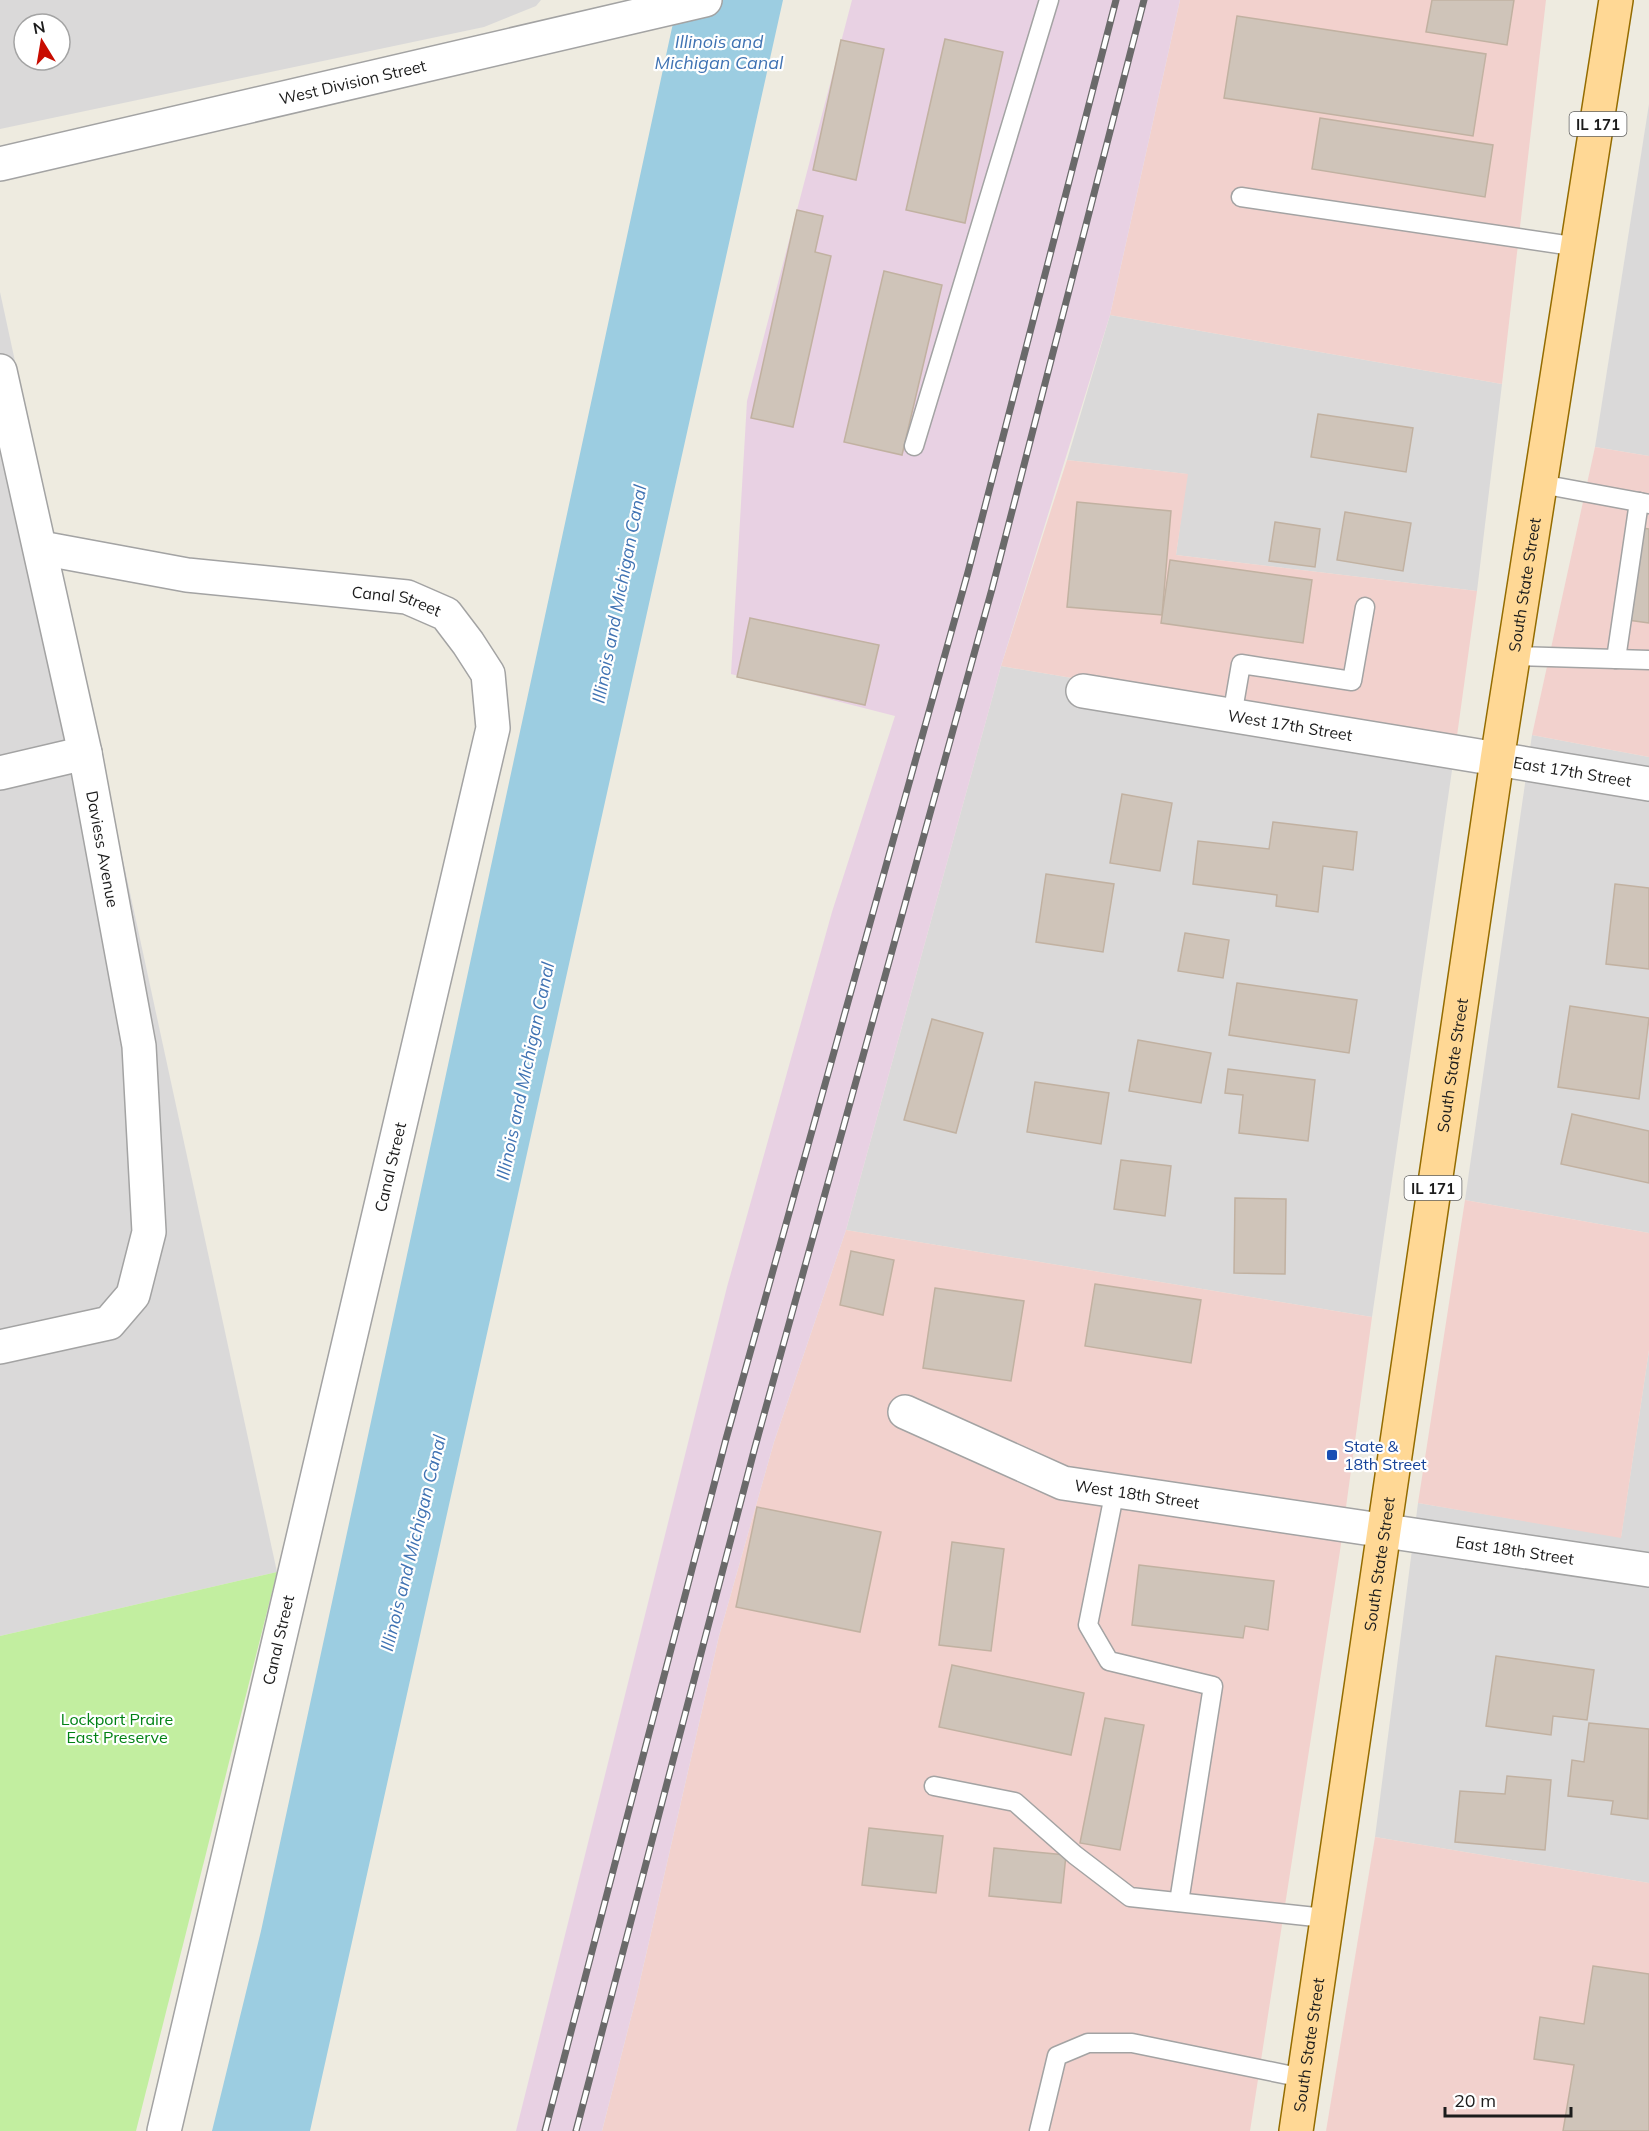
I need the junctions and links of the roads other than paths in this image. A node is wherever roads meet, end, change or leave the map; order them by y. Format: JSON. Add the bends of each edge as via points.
{"nodes":[{"id":1,"x":705,"y":0,"type":"edge"},
{"id":2,"x":1049,"y":0,"type":"edge"},
{"id":3,"x":1616,"y":0,"type":"edge"},
{"id":4,"x":586,"y":15,"type":"edge"},
{"id":5,"x":0,"y":164,"type":"edge"},
{"id":6,"x":1240,"y":198,"type":"dead end"},
{"id":7,"x":1579,"y":247,"type":"junction"},
{"id":8,"x":0,"y":371,"type":"edge"},
{"id":9,"x":914,"y":446,"type":"dead end"},
{"id":10,"x":1541,"y":484,"type":"junction"},
{"id":11,"x":1644,"y":503,"type":"edge"},
{"id":12,"x":40,"y":548,"type":"junction"},
{"id":13,"x":1365,"y":607,"type":"dead end"},
{"id":14,"x":1514,"y":656,"type":"junction"},
{"id":15,"x":1617,"y":660,"type":"junction"},
{"id":16,"x":1649,"y":660,"type":"edge"},
{"id":17,"x":1083,"y":691,"type":"dead end"},
{"id":18,"x":1232,"y":716,"type":"junction"},
{"id":19,"x":85,"y":753,"type":"junction"},
{"id":20,"x":1497,"y":760,"type":"junction"},
{"id":21,"x":0,"y":773,"type":"edge"},
{"id":22,"x":1649,"y":784,"type":"edge"},
{"id":23,"x":0,"y":1347,"type":"edge"},
{"id":24,"x":905,"y":1412,"type":"dead end"},
{"id":25,"x":1115,"y":1490,"type":"junction"},
{"id":26,"x":1382,"y":1528,"type":"junction"},
{"id":27,"x":1649,"y":1570,"type":"edge"},
{"id":28,"x":934,"y":1786,"type":"dead end"},
{"id":29,"x":1179,"y":1902,"type":"junction"},
{"id":30,"x":1325,"y":1918,"type":"junction"},
{"id":31,"x":1303,"y":2078,"type":"junction"},
{"id":32,"x":164,"y":2131,"type":"edge"},
{"id":33,"x":1039,"y":2131,"type":"edge"},
{"id":34,"x":1296,"y":2131,"type":"edge"}],
"edges":[{"from":1,"to":4,"type":"street","name":"West Division Street","via":[[628,19]]},
{"from":2,"to":9,"type":"lane"},
{"from":3,"to":7,"type":"main road","name":"South State Street","number":"IL 171"},
{"from":4,"to":5,"type":"street","name":"West Division Street"},
{"from":6,"to":7,"type":"lane"},
{"from":7,"to":10,"type":"main road","name":"South State Street","number":"IL 171"},
{"from":8,"to":12,"type":"street","name":"Daviess Avenue"},
{"from":10,"to":11,"type":"lane"},
{"from":10,"to":14,"type":"main road","name":"South State Street","number":"IL 171"},
{"from":11,"to":15,"type":"lane"},
{"from":12,"to":19,"type":"street","name":"Daviess Avenue"},
{"from":12,"to":32,"type":"street","name":"Canal Street","via":[[187,575],[407,597],[446,614],[488,674],[493,728]]},
{"from":13,"to":18,"type":"lane","via":[[1352,681],[1241,664]]},
{"from":14,"to":15,"type":"lane"},
{"from":14,"to":20,"type":"main road","name":"South State Street","number":"IL 171"},
{"from":15,"to":16,"type":"lane"},
{"from":17,"to":18,"type":"street","name":"West 17th Street"},
{"from":18,"to":20,"type":"street","name":"West 17th Street"},
{"from":19,"to":21,"type":"street"},
{"from":19,"to":23,"type":"street","name":"Daviess Avenue","via":[[139,1046],[149,1232],[132,1295],[109,1323]]},
{"from":20,"to":22,"type":"street","name":"East 17th Street"},
{"from":20,"to":26,"type":"main road","name":"South State Street","number":"IL 171"},
{"from":24,"to":25,"type":"street","name":"West 18th Street","via":[[1063,1483]]},
{"from":25,"to":26,"type":"street","name":"West 18th Street"},
{"from":25,"to":29,"type":"lane","via":[[1088,1625],[1109,1661],[1213,1686]]},
{"from":26,"to":27,"type":"street","name":"East 18th Street"},
{"from":26,"to":30,"type":"main road","name":"South State Street","number":"IL 171"},
{"from":28,"to":29,"type":"lane","via":[[1015,1802],[1075,1855],[1130,1896]]},
{"from":29,"to":30,"type":"lane"},
{"from":30,"to":31,"type":"main road","name":"South State Street","number":"IL 171"},
{"from":31,"to":33,"type":"lane","via":[[1132,2043],[1088,2043],[1057,2056]]},
{"from":31,"to":34,"type":"main road","name":"South State Street","number":"IL 171"}]}
